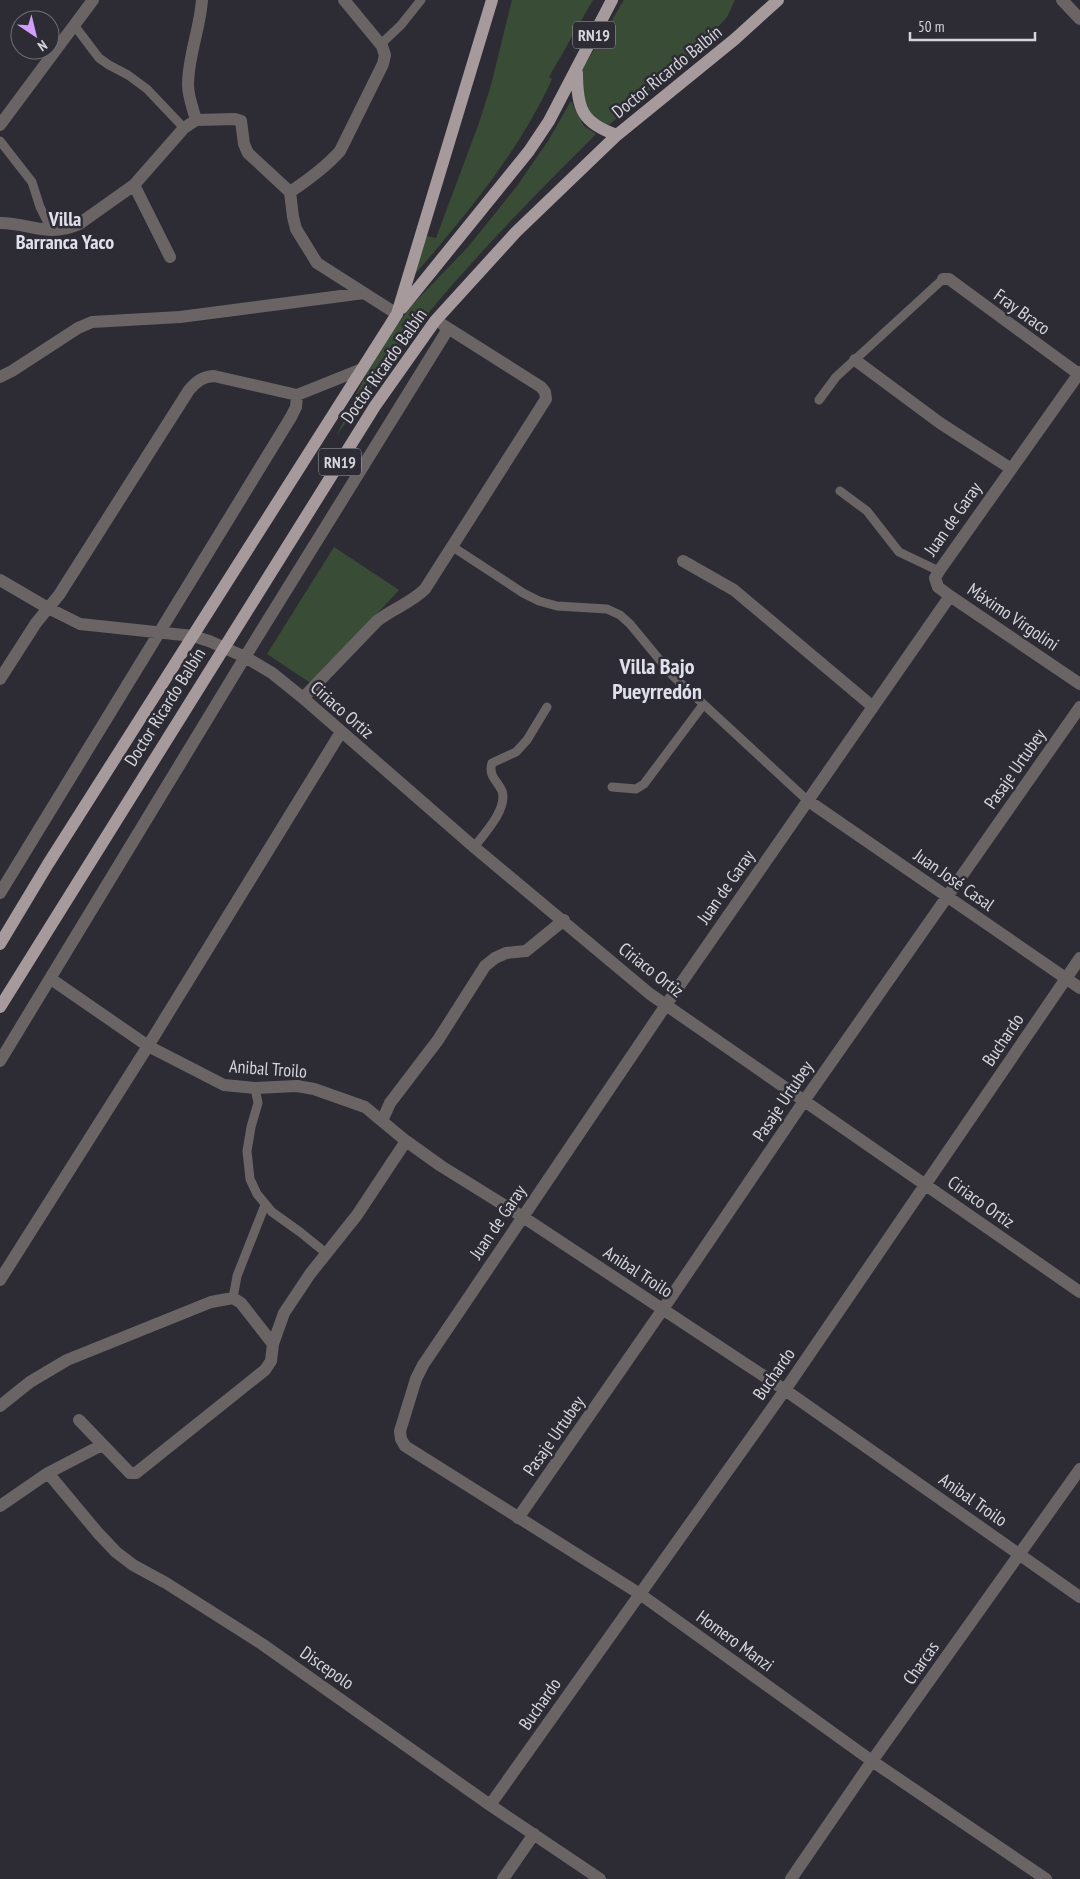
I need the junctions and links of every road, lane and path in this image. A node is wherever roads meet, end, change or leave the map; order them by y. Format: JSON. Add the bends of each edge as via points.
{"nodes":[{"id":1,"x":202,"y":0,"type":"edge"},
{"id":2,"x":344,"y":0,"type":"edge"},
{"id":3,"x":421,"y":0,"type":"edge"},
{"id":4,"x":492,"y":0,"type":"edge"},
{"id":5,"x":612,"y":0,"type":"edge"},
{"id":6,"x":778,"y":0,"type":"edge"},
{"id":7,"x":1062,"y":0,"type":"edge"},
{"id":8,"x":88,"y":2,"type":"edge"},
{"id":9,"x":1080,"y":19,"type":"edge"},
{"id":10,"x":74,"y":25,"type":"junction"},
{"id":11,"x":380,"y":44,"type":"junction"},
{"id":12,"x":577,"y":70,"type":"junction"},
{"id":13,"x":196,"y":120,"type":"junction"},
{"id":14,"x":0,"y":125,"type":"edge"},
{"id":15,"x":184,"y":128,"type":"junction"},
{"id":16,"x":617,"y":135,"type":"junction"},
{"id":17,"x":0,"y":140,"type":"edge"},
{"id":18,"x":134,"y":185,"type":"junction"},
{"id":19,"x":290,"y":192,"type":"junction"},
{"id":20,"x":0,"y":224,"type":"edge"},
{"id":21,"x":52,"y":231,"type":"junction"},
{"id":22,"x":170,"y":257,"type":"dead end"},
{"id":23,"x":943,"y":279,"type":"joint"},
{"id":24,"x":364,"y":292,"type":"junction"},
{"id":25,"x":397,"y":314,"type":"junction"},
{"id":26,"x":435,"y":321,"type":"junction"},
{"id":27,"x":448,"y":329,"type":"junction"},
{"id":28,"x":855,"y":360,"type":"junction"},
{"id":29,"x":362,"y":369,"type":"junction"},
{"id":30,"x":1080,"y":374,"type":"edge"},
{"id":31,"x":0,"y":377,"type":"edge"},
{"id":32,"x":297,"y":395,"type":"junction"},
{"id":33,"x":819,"y":400,"type":"dead end"},
{"id":34,"x":1010,"y":468,"type":"junction"},
{"id":35,"x":840,"y":491,"type":"dead end"},
{"id":36,"x":453,"y":547,"type":"junction"},
{"id":37,"x":683,"y":561,"type":"dead end"},
{"id":38,"x":939,"y":571,"type":"junction"},
{"id":39,"x":0,"y":580,"type":"edge"},
{"id":40,"x":950,"y":596,"type":"junction"},
{"id":41,"x":48,"y":608,"type":"junction"},
{"id":42,"x":159,"y":631,"type":"junction"},
{"id":43,"x":193,"y":636,"type":"junction"},
{"id":44,"x":223,"y":648,"type":"junction"},
{"id":45,"x":245,"y":657,"type":"junction"},
{"id":46,"x":0,"y":679,"type":"edge"},
{"id":47,"x":1080,"y":684,"type":"edge"},
{"id":48,"x":303,"y":698,"type":"junction"},
{"id":49,"x":703,"y":705,"type":"junction"},
{"id":50,"x":547,"y":706,"type":"dead end"},
{"id":51,"x":872,"y":706,"type":"junction"},
{"id":52,"x":1080,"y":707,"type":"edge"},
{"id":53,"x":341,"y":732,"type":"junction"},
{"id":54,"x":612,"y":787,"type":"dead end"},
{"id":55,"x":807,"y":800,"type":"junction"},
{"id":56,"x":474,"y":847,"type":"junction"},
{"id":57,"x":0,"y":892,"type":"edge"},
{"id":58,"x":946,"y":896,"type":"junction"},
{"id":59,"x":564,"y":920,"type":"junction"},
{"id":60,"x":0,"y":944,"type":"edge"},
{"id":61,"x":1080,"y":958,"type":"edge"},
{"id":62,"x":1066,"y":978,"type":"junction"},
{"id":63,"x":51,"y":980,"type":"junction"},
{"id":64,"x":1080,"y":988,"type":"edge"},
{"id":65,"x":666,"y":1005,"type":"junction"},
{"id":66,"x":0,"y":1007,"type":"edge"},
{"id":67,"x":148,"y":1046,"type":"junction"},
{"id":68,"x":0,"y":1061,"type":"edge"},
{"id":69,"x":255,"y":1088,"type":"junction"},
{"id":70,"x":804,"y":1100,"type":"junction"},
{"id":71,"x":382,"y":1121,"type":"junction"},
{"id":72,"x":406,"y":1141,"type":"junction"},
{"id":73,"x":925,"y":1184,"type":"junction"},
{"id":74,"x":265,"y":1205,"type":"junction"},
{"id":75,"x":522,"y":1217,"type":"junction"},
{"id":76,"x":326,"y":1253,"type":"junction"},
{"id":77,"x":0,"y":1280,"type":"edge"},
{"id":78,"x":1080,"y":1292,"type":"edge"},
{"id":79,"x":234,"y":1298,"type":"junction"},
{"id":80,"x":663,"y":1309,"type":"junction"},
{"id":81,"x":273,"y":1344,"type":"junction"},
{"id":82,"x":785,"y":1390,"type":"junction"},
{"id":83,"x":0,"y":1406,"type":"edge"},
{"id":84,"x":79,"y":1420,"type":"dead end"},
{"id":85,"x":401,"y":1439,"type":"joint"},
{"id":86,"x":102,"y":1445,"type":"junction"},
{"id":87,"x":1080,"y":1469,"type":"edge"},
{"id":88,"x":48,"y":1473,"type":"junction"},
{"id":89,"x":0,"y":1506,"type":"edge"},
{"id":90,"x":518,"y":1518,"type":"junction"},
{"id":91,"x":1020,"y":1554,"type":"junction"},
{"id":92,"x":640,"y":1594,"type":"junction"},
{"id":93,"x":1080,"y":1596,"type":"edge"},
{"id":94,"x":872,"y":1761,"type":"junction"},
{"id":95,"x":490,"y":1805,"type":"junction"},
{"id":96,"x":534,"y":1834,"type":"junction"},
{"id":97,"x":503,"y":1879,"type":"edge"},
{"id":98,"x":600,"y":1879,"type":"edge"},
{"id":99,"x":791,"y":1879,"type":"edge"},
{"id":100,"x":1046,"y":1879,"type":"edge"}],
"edges":[{"from":1,"to":13,"type":"street","via":[[189,65],[188,88]]},
{"from":2,"to":11,"type":"street"},
{"from":3,"to":11,"type":"lane"},
{"from":4,"to":25,"type":"main road","name":"Doctor Ricardo Balbín","number":"RN19"},
{"from":5,"to":12,"type":"main road","number":"RN19"},
{"from":6,"to":16,"type":"main road","name":"Doctor Ricardo Balbín","number":"RN19"},
{"from":7,"to":9,"type":"street"},
{"from":8,"to":10,"type":"street"},
{"from":10,"to":14,"type":"street"},
{"from":10,"to":15,"type":"lane","via":[[99,58],[147,89]]},
{"from":11,"to":19,"type":"street","via":[[385,55],[383,64],[340,151],[310,179]]},
{"from":12,"to":16,"type":"main road","via":[[578,97],[589,121]]},
{"from":12,"to":25,"type":"main road","number":"RN19","via":[[529,151]]},
{"from":13,"to":15,"type":"street"},
{"from":13,"to":19,"type":"street","via":[[241,121],[248,153]]},
{"from":15,"to":18,"type":"street"},
{"from":16,"to":26,"type":"main road","name":"Doctor Ricardo Balbín","number":"RN19","via":[[516,232]]},
{"from":17,"to":21,"type":"lane","via":[[32,182]]},
{"from":18,"to":21,"type":"street","via":[[79,224]]},
{"from":18,"to":22,"type":"street"},
{"from":19,"to":24,"type":"street","via":[[296,229],[317,263]]},
{"from":20,"to":21,"type":"street","via":[[22,224]]},
{"from":23,"to":28,"type":"lane"},
{"from":23,"to":30,"type":"street","name":"Fray Braco","via":[[948,279]]},
{"from":24,"to":25,"type":"street"},
{"from":24,"to":31,"type":"street","via":[[180,317],[92,322]]},
{"from":25,"to":29,"type":"main road","name":"Doctor Ricardo Balbín","number":"RN19"},
{"from":26,"to":27,"type":"street"},
{"from":26,"to":44,"type":"main road","name":"Doctor Ricardo Balbín","number":"RN19","via":[[375,406]]},
{"from":27,"to":36,"type":"street","via":[[542,387],[546,399]]},
{"from":27,"to":45,"type":"street"},
{"from":28,"to":33,"type":"lane","via":[[836,377]]},
{"from":28,"to":34,"type":"street","via":[[940,424]]},
{"from":29,"to":32,"type":"street"},
{"from":29,"to":43,"type":"main road","name":"Doctor Ricardo Balbín","number":"RN19"},
{"from":30,"to":34,"type":"street","name":"Juan de Garay"},
{"from":32,"to":41,"type":"street","via":[[214,376],[198,380]]},
{"from":32,"to":42,"type":"street","via":[[292,417]]},
{"from":34,"to":38,"type":"street","name":"Juan de Garay"},
{"from":35,"to":38,"type":"lane","via":[[867,511],[899,552]]},
{"from":36,"to":48,"type":"street","via":[[425,589],[377,621]]},
{"from":36,"to":49,"type":"lane","via":[[539,601],[556,606],[607,609],[620,615]]},
{"from":37,"to":51,"type":"street","via":[[734,590]]},
{"from":38,"to":40,"type":"street","name":"Juan de Garay","via":[[935,578],[938,587]]},
{"from":39,"to":41,"type":"street","name":"Ciriaco Ortiz"},
{"from":40,"to":47,"type":"street","name":"Máximo Virgolini"},
{"from":40,"to":51,"type":"street","name":"Juan de Garay"},
{"from":41,"to":42,"type":"street","name":"Ciriaco Ortiz","via":[[80,624]]},
{"from":41,"to":46,"type":"street"},
{"from":42,"to":43,"type":"street","name":"Ciriaco Ortiz"},
{"from":42,"to":57,"type":"street"},
{"from":43,"to":44,"type":"street","name":"Ciriaco Ortiz"},
{"from":43,"to":60,"type":"main road","name":"Doctor Ricardo Balbín","number":"RN19"},
{"from":44,"to":45,"type":"street","name":"Ciriaco Ortiz"},
{"from":44,"to":66,"type":"main road","name":"Doctor Ricardo Balbín","number":"RN19"},
{"from":45,"to":48,"type":"street","name":"Ciriaco Ortiz","via":[[272,673]]},
{"from":45,"to":63,"type":"street"},
{"from":48,"to":53,"type":"street","name":"Ciriaco Ortiz"},
{"from":49,"to":54,"type":"lane","via":[[644,784],[636,789]]},
{"from":49,"to":55,"type":"lane"},
{"from":50,"to":56,"type":"lane","via":[[516,752],[492,763],[492,778],[502,791],[503,802],[498,815]]},
{"from":51,"to":55,"type":"street","name":"Juan de Garay"},
{"from":52,"to":58,"type":"street","name":"Pasaje Urtubey"},
{"from":53,"to":56,"type":"street","name":"Ciriaco Ortiz"},
{"from":53,"to":67,"type":"street"},
{"from":55,"to":58,"type":"street","name":"Juan José Casal"},
{"from":55,"to":65,"type":"street","name":"Juan de Garay"},
{"from":56,"to":59,"type":"street","name":"Ciriaco Ortiz"},
{"from":58,"to":62,"type":"street","name":"Juan José Casal"},
{"from":58,"to":70,"type":"street","name":"Pasaje Urtubey"},
{"from":59,"to":65,"type":"street","name":"Ciriaco Ortiz"},
{"from":59,"to":71,"type":"street","via":[[526,951],[506,953],[485,966],[428,1054],[390,1103]]},
{"from":61,"to":62,"type":"street","name":"Buchardo"},
{"from":62,"to":64,"type":"street","name":"Juan José Casal"},
{"from":62,"to":73,"type":"street","name":"Buchardo"},
{"from":63,"to":67,"type":"street","name":"Anibal Troilo"},
{"from":63,"to":68,"type":"street"},
{"from":65,"to":70,"type":"street","name":"Ciriaco Ortiz"},
{"from":65,"to":75,"type":"street","name":"Juan de Garay"},
{"from":67,"to":69,"type":"street","name":"Anibal Troilo","via":[[224,1085]]},
{"from":67,"to":77,"type":"street"},
{"from":69,"to":71,"type":"street","name":"Anibal Troilo","via":[[297,1086],[314,1089],[365,1107]]},
{"from":69,"to":74,"type":"lane","via":[[258,1103],[247,1151],[250,1179]]},
{"from":70,"to":73,"type":"street","name":"Ciriaco Ortiz"},
{"from":70,"to":80,"type":"street","name":"Pasaje Urtubey"},
{"from":71,"to":72,"type":"street","name":"Anibal Troilo"},
{"from":72,"to":75,"type":"street","name":"Anibal Troilo"},
{"from":72,"to":76,"type":"street","via":[[357,1215]]},
{"from":73,"to":78,"type":"street","name":"Ciriaco Ortiz"},
{"from":73,"to":82,"type":"street","name":"Buchardo"},
{"from":74,"to":76,"type":"lane"},
{"from":74,"to":79,"type":"lane","via":[[237,1276]]},
{"from":75,"to":80,"type":"street","name":"Anibal Troilo"},
{"from":75,"to":85,"type":"street","name":"Juan de Garay","via":[[423,1365],[400,1431]]},
{"from":76,"to":81,"type":"street","via":[[284,1313]]},
{"from":79,"to":81,"type":"street"},
{"from":79,"to":83,"type":"street","via":[[210,1302],[67,1360],[30,1382]]},
{"from":80,"to":82,"type":"street","name":"Anibal Troilo"},
{"from":80,"to":90,"type":"street","name":"Pasaje Urtubey"},
{"from":81,"to":86,"type":"street","via":[[271,1361],[265,1370],[136,1473],[130,1473]]},
{"from":82,"to":91,"type":"street","name":"Anibal Troilo"},
{"from":82,"to":92,"type":"street","name":"Buchardo"},
{"from":84,"to":86,"type":"street"},
{"from":85,"to":90,"type":"street","name":"Homero Manzi","via":[[405,1446]]},
{"from":86,"to":88,"type":"street"},
{"from":87,"to":91,"type":"street","name":"Charcas"},
{"from":88,"to":89,"type":"street"},
{"from":88,"to":95,"type":"street","name":"Discepolo","via":[[98,1533],[133,1565],[262,1644]]},
{"from":90,"to":92,"type":"street","name":"Homero Manzi"},
{"from":91,"to":93,"type":"street","name":"Anibal Troilo"},
{"from":91,"to":94,"type":"street","name":"Charcas"},
{"from":92,"to":94,"type":"street","name":"Homero Manzi"},
{"from":92,"to":95,"type":"street","name":"Buchardo"},
{"from":94,"to":99,"type":"street","name":"Charcas"},
{"from":94,"to":100,"type":"street","name":"Homero Manzi"},
{"from":95,"to":96,"type":"street","name":"Discepolo"},
{"from":96,"to":97,"type":"street"},
{"from":96,"to":98,"type":"street","name":"Discepolo"}]}
